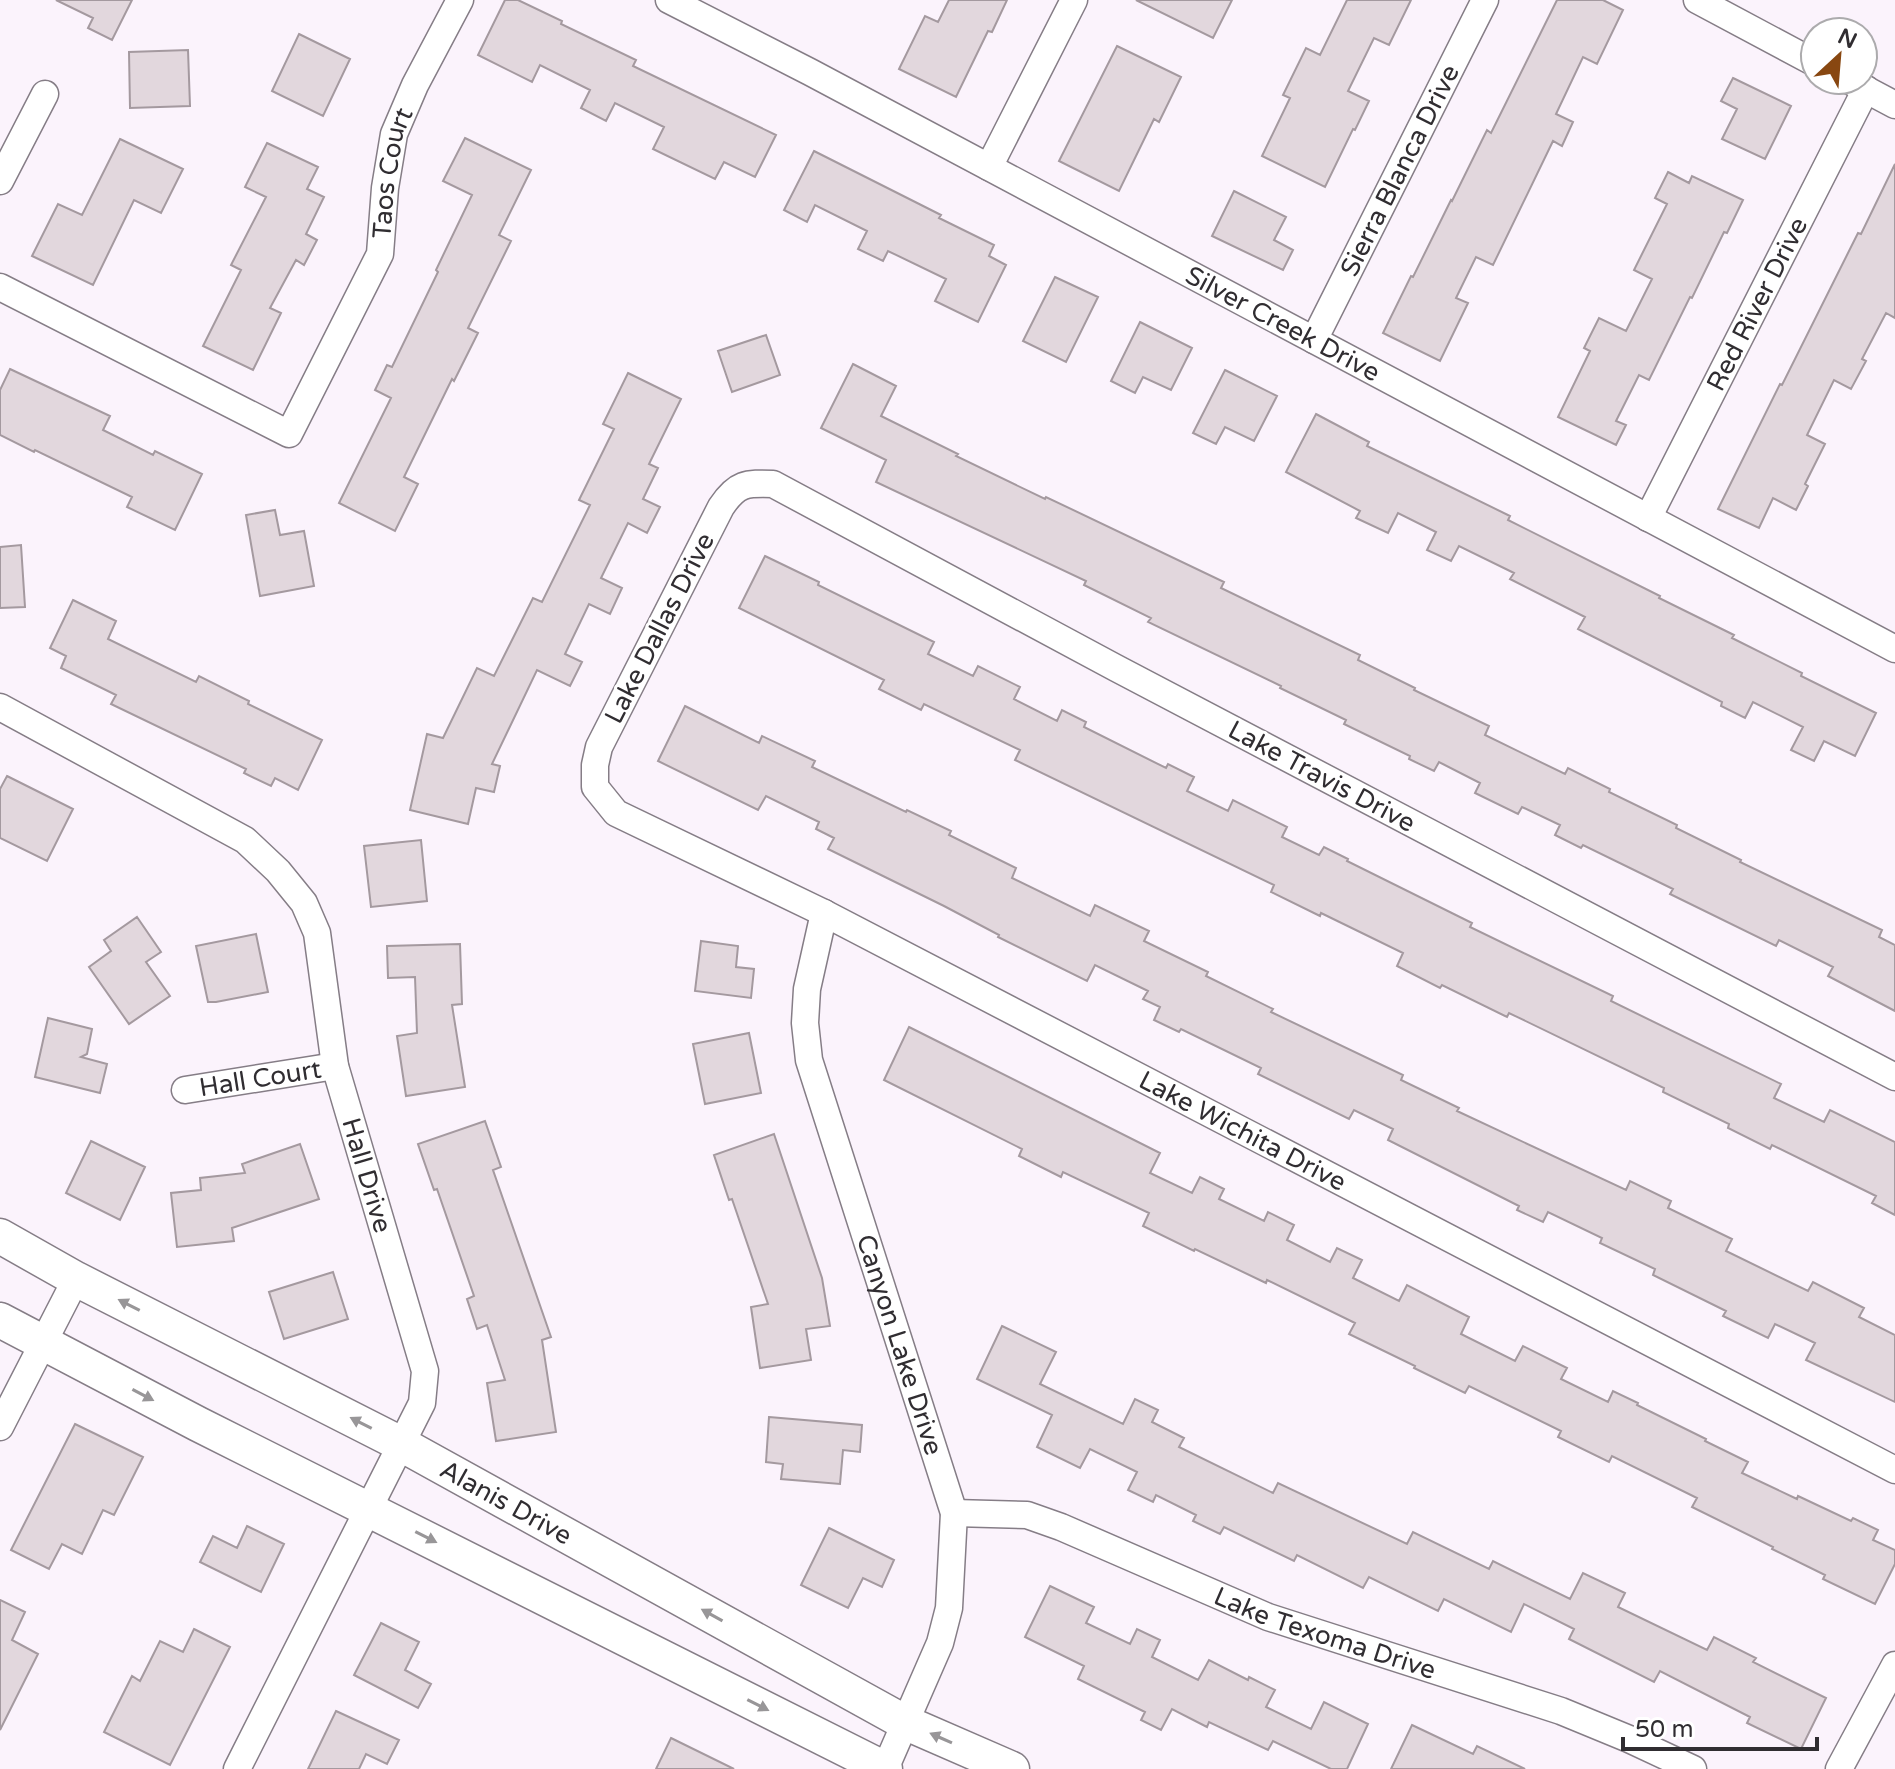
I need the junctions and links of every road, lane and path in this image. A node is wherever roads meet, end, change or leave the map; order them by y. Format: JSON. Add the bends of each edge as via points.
{"nodes":[{"id":1,"x":460,"y":0,"type":"edge"},
{"id":2,"x":669,"y":0,"type":"edge"},
{"id":3,"x":1074,"y":0,"type":"edge"},
{"id":4,"x":1485,"y":0,"type":"edge"},
{"id":5,"x":1697,"y":0,"type":"edge"},
{"id":6,"x":1799,"y":54,"type":"edge"},
{"id":7,"x":45,"y":94,"type":"dead end"},
{"id":8,"x":1852,"y":96,"type":"edge"},
{"id":9,"x":989,"y":167,"type":"junction"},
{"id":10,"x":0,"y":181,"type":"edge"},
{"id":11,"x":0,"y":287,"type":"edge"},
{"id":12,"x":1314,"y":340,"type":"junction"},
{"id":13,"x":748,"y":483,"type":"joint"},
{"id":14,"x":1648,"y":518,"type":"junction"},
{"id":15,"x":1895,"y":649,"type":"edge"},
{"id":16,"x":0,"y":707,"type":"edge"},
{"id":17,"x":595,"y":787,"type":"joint"},
{"id":18,"x":824,"y":913,"type":"junction"},
{"id":19,"x":335,"y":1066,"type":"junction"},
{"id":20,"x":1895,"y":1077,"type":"edge"},
{"id":21,"x":185,"y":1090,"type":"dead end"},
{"id":22,"x":0,"y":1236,"type":"edge"},
{"id":23,"x":76,"y":1279,"type":"junction"},
{"id":24,"x":0,"y":1320,"type":"edge"},
{"id":25,"x":44,"y":1343,"type":"junction"},
{"id":26,"x":0,"y":1427,"type":"edge"},
{"id":27,"x":401,"y":1444,"type":"junction"},
{"id":28,"x":1895,"y":1470,"type":"edge"},
{"id":29,"x":368,"y":1508,"type":"junction"},
{"id":30,"x":954,"y":1513,"type":"junction"},
{"id":31,"x":1895,"y":1665,"type":"edge"},
{"id":32,"x":904,"y":1722,"type":"junction"},
{"id":33,"x":237,"y":1769,"type":"edge"},
{"id":34,"x":885,"y":1769,"type":"edge"},
{"id":35,"x":1012,"y":1769,"type":"edge"},
{"id":36,"x":1693,"y":1769,"type":"edge"},
{"id":37,"x":1839,"y":1769,"type":"edge"}],
"edges":[{"from":1,"to":11,"type":"street","name":"Taos Court","via":[[394,134],[380,254],[289,434]]},
{"from":2,"to":9,"type":"street","name":"Silver Creek Drive"},
{"from":3,"to":9,"type":"street"},
{"from":4,"to":12,"type":"street","name":"Sierra Blanca Drive"},
{"from":5,"to":6,"type":"street"},
{"from":7,"to":10,"type":"street"},
{"from":8,"to":14,"type":"street","name":"Red River Drive"},
{"from":9,"to":12,"type":"street","name":"Silver Creek Drive"},
{"from":12,"to":14,"type":"street","name":"Silver Creek Drive"},
{"from":13,"to":17,"type":"street","name":"Lake Dallas Drive","via":[[731,492],[721,507],[599,747]]},
{"from":13,"to":20,"type":"street","name":"Lake Travis Drive","via":[[773,484]]},
{"from":14,"to":15,"type":"street","name":"Silver Creek Drive"},
{"from":16,"to":19,"type":"street","name":"Hall Drive","via":[[245,840],[278,871],[304,903],[317,933]]},
{"from":17,"to":18,"type":"street","name":"Lake Wichita Drive","via":[[616,813]]},
{"from":18,"to":28,"type":"street","name":"Lake Wichita Drive"},
{"from":18,"to":30,"type":"street","name":"Canyon Lake Drive","via":[[807,989],[809,1060]]},
{"from":19,"to":21,"type":"street","name":"Hall Court"},
{"from":19,"to":27,"type":"street","name":"Hall Drive","via":[[425,1371],[422,1403]]},
{"from":22,"to":23,"type":"main road","name":"Alanis Drive"},
{"from":23,"to":25,"type":"street"},
{"from":27,"to":23,"type":"main road","name":"Alanis Drive","one_way":true},
{"from":24,"to":25,"type":"main road"},
{"from":25,"to":26,"type":"street"},
{"from":25,"to":29,"type":"main road","one_way":true},
{"from":27,"to":29,"type":"street","name":"Hall Drive"},
{"from":32,"to":27,"type":"main road","name":"Alanis Drive","one_way":true},
{"from":29,"to":33,"type":"street","name":"Hall Drive"},
{"from":29,"to":34,"type":"main road","one_way":true},
{"from":30,"to":32,"type":"street","name":"Canyon Lake Drive","via":[[949,1608],[940,1643]]},
{"from":30,"to":36,"type":"street","name":"Lake Texoma Drive","via":[[1027,1515],[1268,1617],[1561,1711]]},
{"from":31,"to":37,"type":"street"},
{"from":32,"to":34,"type":"street","name":"Canyon Lake Drive"},
{"from":35,"to":32,"type":"main road","name":"Alanis Drive","one_way":true}]}
